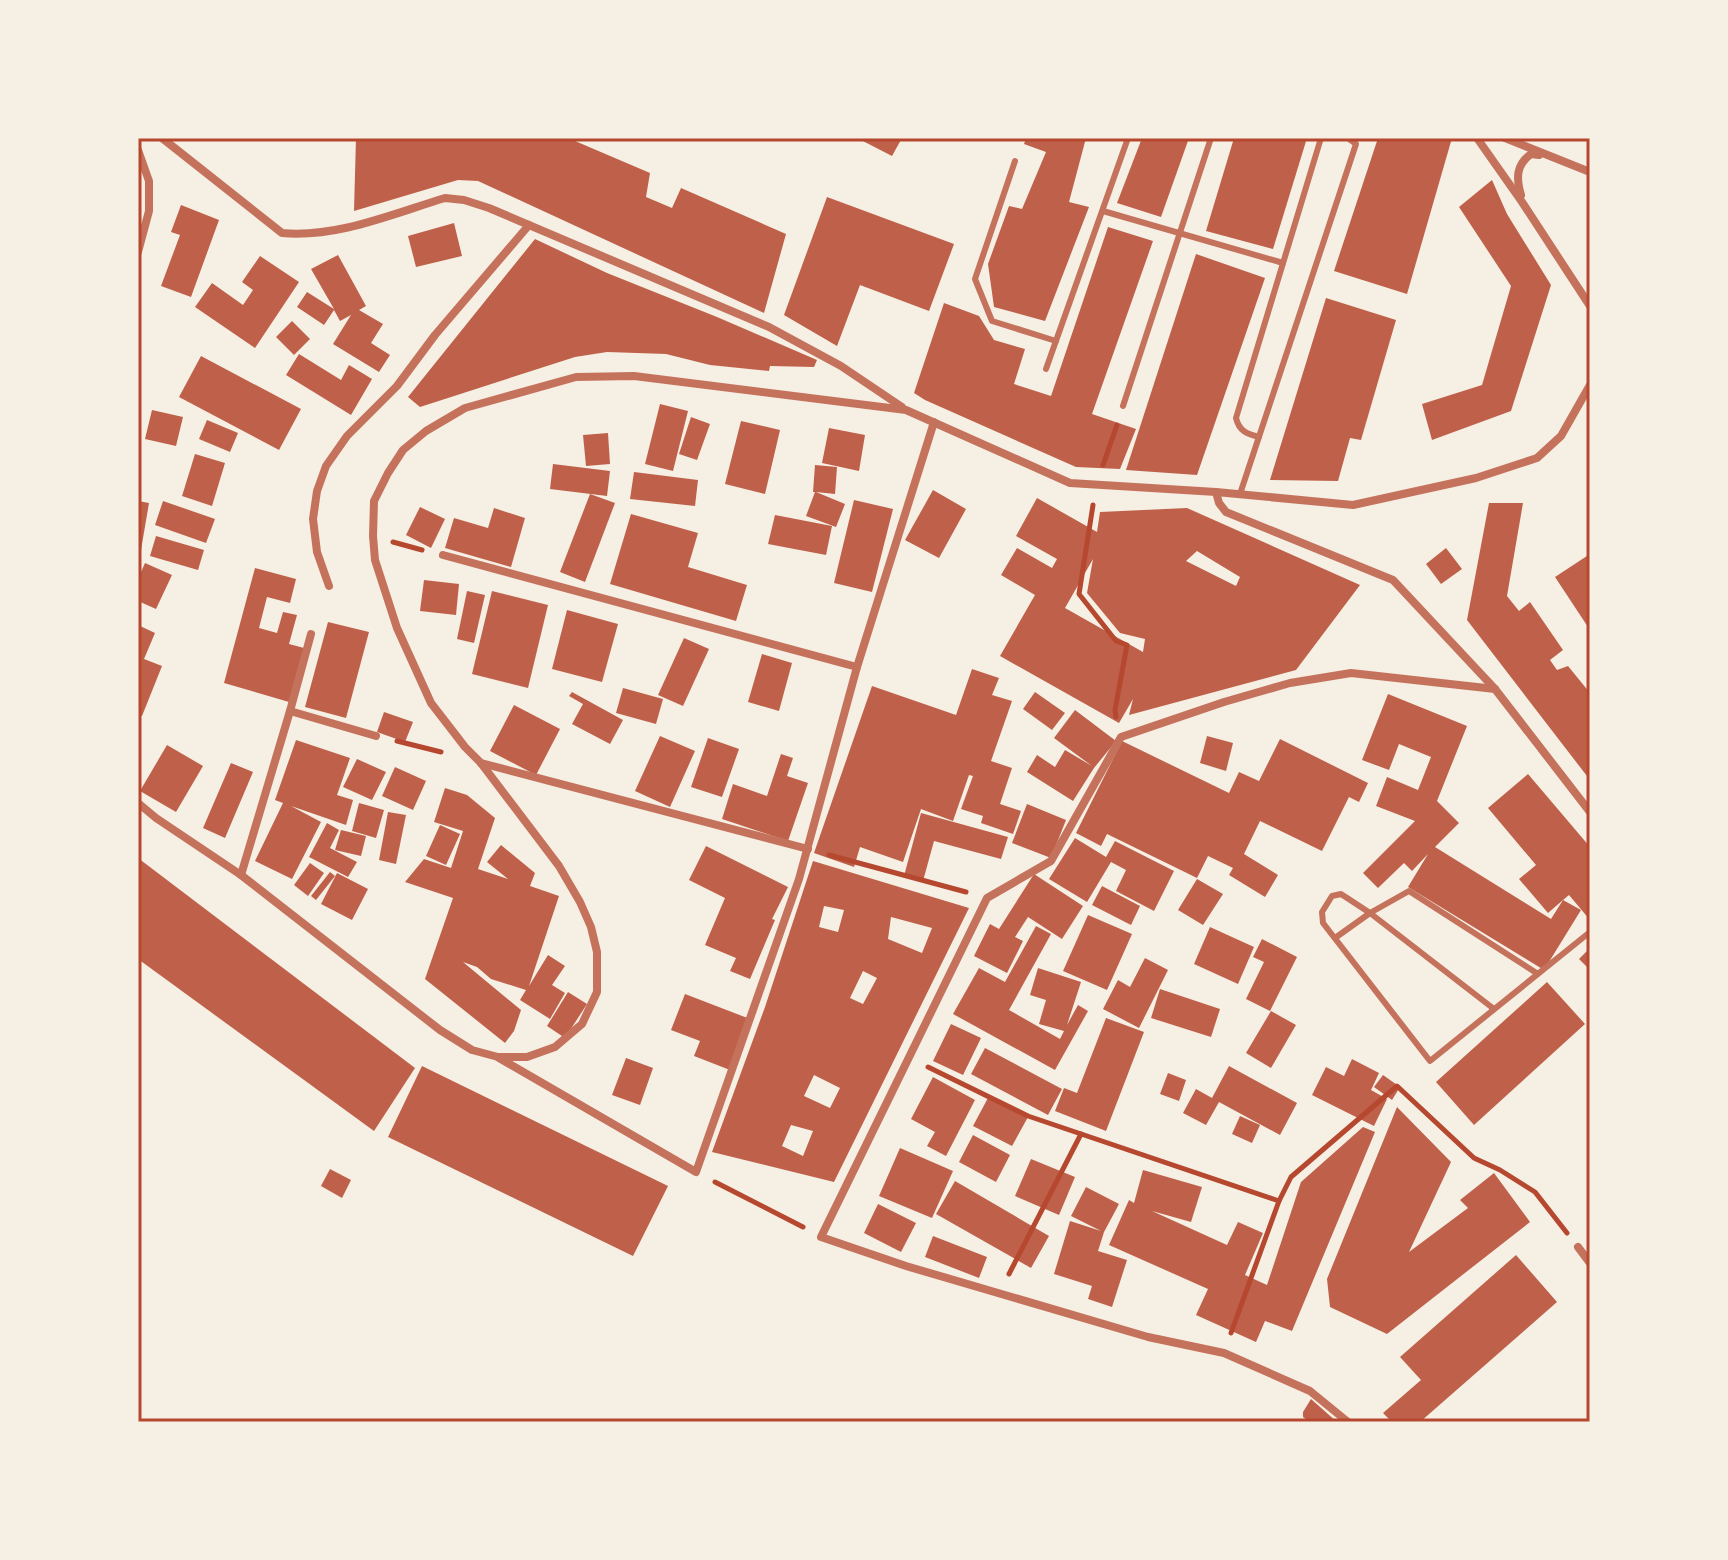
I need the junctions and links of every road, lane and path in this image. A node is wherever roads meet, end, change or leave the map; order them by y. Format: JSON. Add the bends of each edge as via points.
{"nodes":[{"id":1,"x":162,"y":138,"type":"edge"},
{"id":2,"x":1128,"y":138,"type":"edge"},
{"id":3,"x":1211,"y":138,"type":"edge"},
{"id":4,"x":1321,"y":138,"type":"edge"},
{"id":5,"x":1348,"y":138,"type":"edge"},
{"id":6,"x":1477,"y":138,"type":"edge"},
{"id":7,"x":1505,"y":138,"type":"edge"},
{"id":8,"x":138,"y":150,"type":"edge"},
{"id":9,"x":1548,"y":156,"type":"junction"},
{"id":10,"x":1015,"y":161,"type":"dead end"},
{"id":11,"x":1590,"y":172,"type":"edge"},
{"id":12,"x":1522,"y":202,"type":"junction"},
{"id":13,"x":1103,"y":211,"type":"junction"},
{"id":14,"x":529,"y":225,"type":"junction"},
{"id":15,"x":1180,"y":234,"type":"junction"},
{"id":16,"x":138,"y":252,"type":"edge"},
{"id":17,"x":1283,"y":263,"type":"junction"},
{"id":18,"x":1590,"y":306,"type":"edge"},
{"id":19,"x":1056,"y":341,"type":"junction"},
{"id":20,"x":1046,"y":369,"type":"dead end"},
{"id":21,"x":1590,"y":385,"type":"edge"},
{"id":22,"x":1123,"y":406,"type":"joint"},
{"id":23,"x":906,"y":410,"type":"junction"},
{"id":24,"x":934,"y":422,"type":"junction"},
{"id":25,"x":1259,"y":437,"type":"junction"},
{"id":26,"x":1097,"y":484,"type":"junction"},
{"id":27,"x":1216,"y":492,"type":"junction"},
{"id":28,"x":1240,"y":494,"type":"junction"},
{"id":29,"x":373,"y":536,"type":"junction"},
{"id":30,"x":443,"y":555,"type":"joint"},
{"id":31,"x":329,"y":586,"type":"dead end"},
{"id":32,"x":311,"y":634,"type":"dead end"},
{"id":33,"x":857,"y":667,"type":"junction"},
{"id":34,"x":1495,"y":689,"type":"junction"},
{"id":35,"x":290,"y":711,"type":"junction"},
{"id":36,"x":376,"y":736,"type":"joint"},
{"id":37,"x":1121,"y":737,"type":"junction"},
{"id":38,"x":481,"y":763,"type":"junction"},
{"id":39,"x":138,"y":803,"type":"edge"},
{"id":40,"x":1590,"y":812,"type":"edge"},
{"id":41,"x":808,"y":849,"type":"junction"},
{"id":42,"x":241,"y":875,"type":"junction"},
{"id":43,"x":987,"y":898,"type":"junction"},
{"id":44,"x":1370,"y":913,"type":"junction"},
{"id":45,"x":1590,"y":932,"type":"edge"},
{"id":46,"x":1335,"y":938,"type":"junction"},
{"id":47,"x":1538,"y":974,"type":"junction"},
{"id":48,"x":1494,"y":1009,"type":"junction"},
{"id":49,"x":498,"y":1057,"type":"junction"},
{"id":50,"x":909,"y":1057,"type":"junction"},
{"id":51,"x":1081,"y":1134,"type":"junction"},
{"id":52,"x":696,"y":1172,"type":"junction"},
{"id":53,"x":1279,"y":1201,"type":"junction"},
{"id":54,"x":821,"y":1237,"type":"junction"},
{"id":55,"x":1578,"y":1247,"type":"joint"},
{"id":56,"x":1590,"y":1263,"type":"edge"},
{"id":57,"x":999,"y":1293,"type":"junction"},
{"id":58,"x":1224,"y":1353,"type":"junction"},
{"id":59,"x":1348,"y":1422,"type":"edge"}],
"edges":[{"from":1,"to":14,"type":"street","via":[[282,233],[334,231],[445,198]]},
{"from":2,"to":13,"type":"lane"},
{"from":3,"to":15,"type":"lane"},
{"from":4,"to":17,"type":"lane"},
{"from":5,"to":25,"type":"lane","via":[[1356,144]]},
{"from":6,"to":12,"type":"street"},
{"from":7,"to":9,"type":"street"},
{"from":8,"to":16,"type":"street","via":[[149,181],[149,211]]},
{"from":9,"to":11,"type":"street"},
{"from":9,"to":12,"type":"street","via":[[1531,154],[1521,164],[1517,175]]},
{"from":10,"to":19,"type":"lane","via":[[975,279],[992,321]]},
{"from":12,"to":18,"type":"street"},
{"from":13,"to":15,"type":"lane"},
{"from":13,"to":19,"type":"lane"},
{"from":14,"to":23,"type":"street","via":[[769,327]]},
{"from":14,"to":31,"type":"street","via":[[326,466],[313,519]]},
{"from":15,"to":17,"type":"lane"},
{"from":15,"to":22,"type":"lane"},
{"from":17,"to":25,"type":"lane","via":[[1236,418],[1246,434]]},
{"from":19,"to":20,"type":"lane"},
{"from":21,"to":28,"type":"street","via":[[1561,436],[1537,458],[1476,478],[1353,505]]},
{"from":22,"to":26,"type":"path"},
{"from":23,"to":24,"type":"street"},
{"from":23,"to":29,"type":"street","via":[[634,376],[576,377],[465,408],[426,431],[403,450],[388,473],[374,501]]},
{"from":24,"to":26,"type":"street","via":[[1070,483]]},
{"from":24,"to":33,"type":"street"},
{"from":25,"to":28,"type":"lane"},
{"from":26,"to":27,"type":"street"},
{"from":26,"to":37,"type":"path","via":[[1079,594],[1116,641],[1127,645],[1115,710]]},
{"from":27,"to":28,"type":"street"},
{"from":27,"to":34,"type":"street","via":[[1226,512],[1393,580]]},
{"from":29,"to":30,"type":"path"},
{"from":29,"to":38,"type":"street","via":[[385,595],[431,703]]},
{"from":30,"to":33,"type":"street"},
{"from":32,"to":35,"type":"street"},
{"from":33,"to":41,"type":"street"},
{"from":34,"to":37,"type":"street","via":[[1351,673],[1290,683]]},
{"from":34,"to":40,"type":"street"},
{"from":35,"to":36,"type":"street"},
{"from":35,"to":42,"type":"street"},
{"from":36,"to":38,"type":"path"},
{"from":37,"to":43,"type":"street","via":[[1051,861]]},
{"from":38,"to":41,"type":"street"},
{"from":38,"to":49,"type":"street","via":[[559,866],[580,902],[597,952],[597,992],[582,1024],[555,1047],[527,1057]]},
{"from":39,"to":42,"type":"street"},
{"from":41,"to":43,"type":"path"},
{"from":41,"to":52,"type":"street"},
{"from":42,"to":49,"type":"street","via":[[440,1030],[472,1050]]},
{"from":43,"to":50,"type":"street"},
{"from":44,"to":46,"type":"lane"},
{"from":44,"to":46,"type":"lane","via":[[1341,894],[1332,896],[1322,912],[1323,923]]},
{"from":44,"to":47,"type":"lane","via":[[1409,891]]},
{"from":44,"to":48,"type":"lane"},
{"from":45,"to":47,"type":"lane"},
{"from":46,"to":48,"type":"lane","via":[[1430,1061]]},
{"from":47,"to":48,"type":"lane"},
{"from":49,"to":52,"type":"street"},
{"from":50,"to":51,"type":"path","via":[[1028,1116]]},
{"from":50,"to":54,"type":"street"},
{"from":51,"to":53,"type":"path"},
{"from":51,"to":57,"type":"path"},
{"from":52,"to":54,"type":"path"},
{"from":53,"to":55,"type":"path","via":[[1291,1177],[1397,1086],[1474,1158],[1535,1192]]},
{"from":53,"to":58,"type":"path"},
{"from":54,"to":57,"type":"street"},
{"from":55,"to":56,"type":"street"},
{"from":57,"to":58,"type":"street","via":[[1148,1337]]},
{"from":58,"to":59,"type":"street","via":[[1310,1391]]}]}
